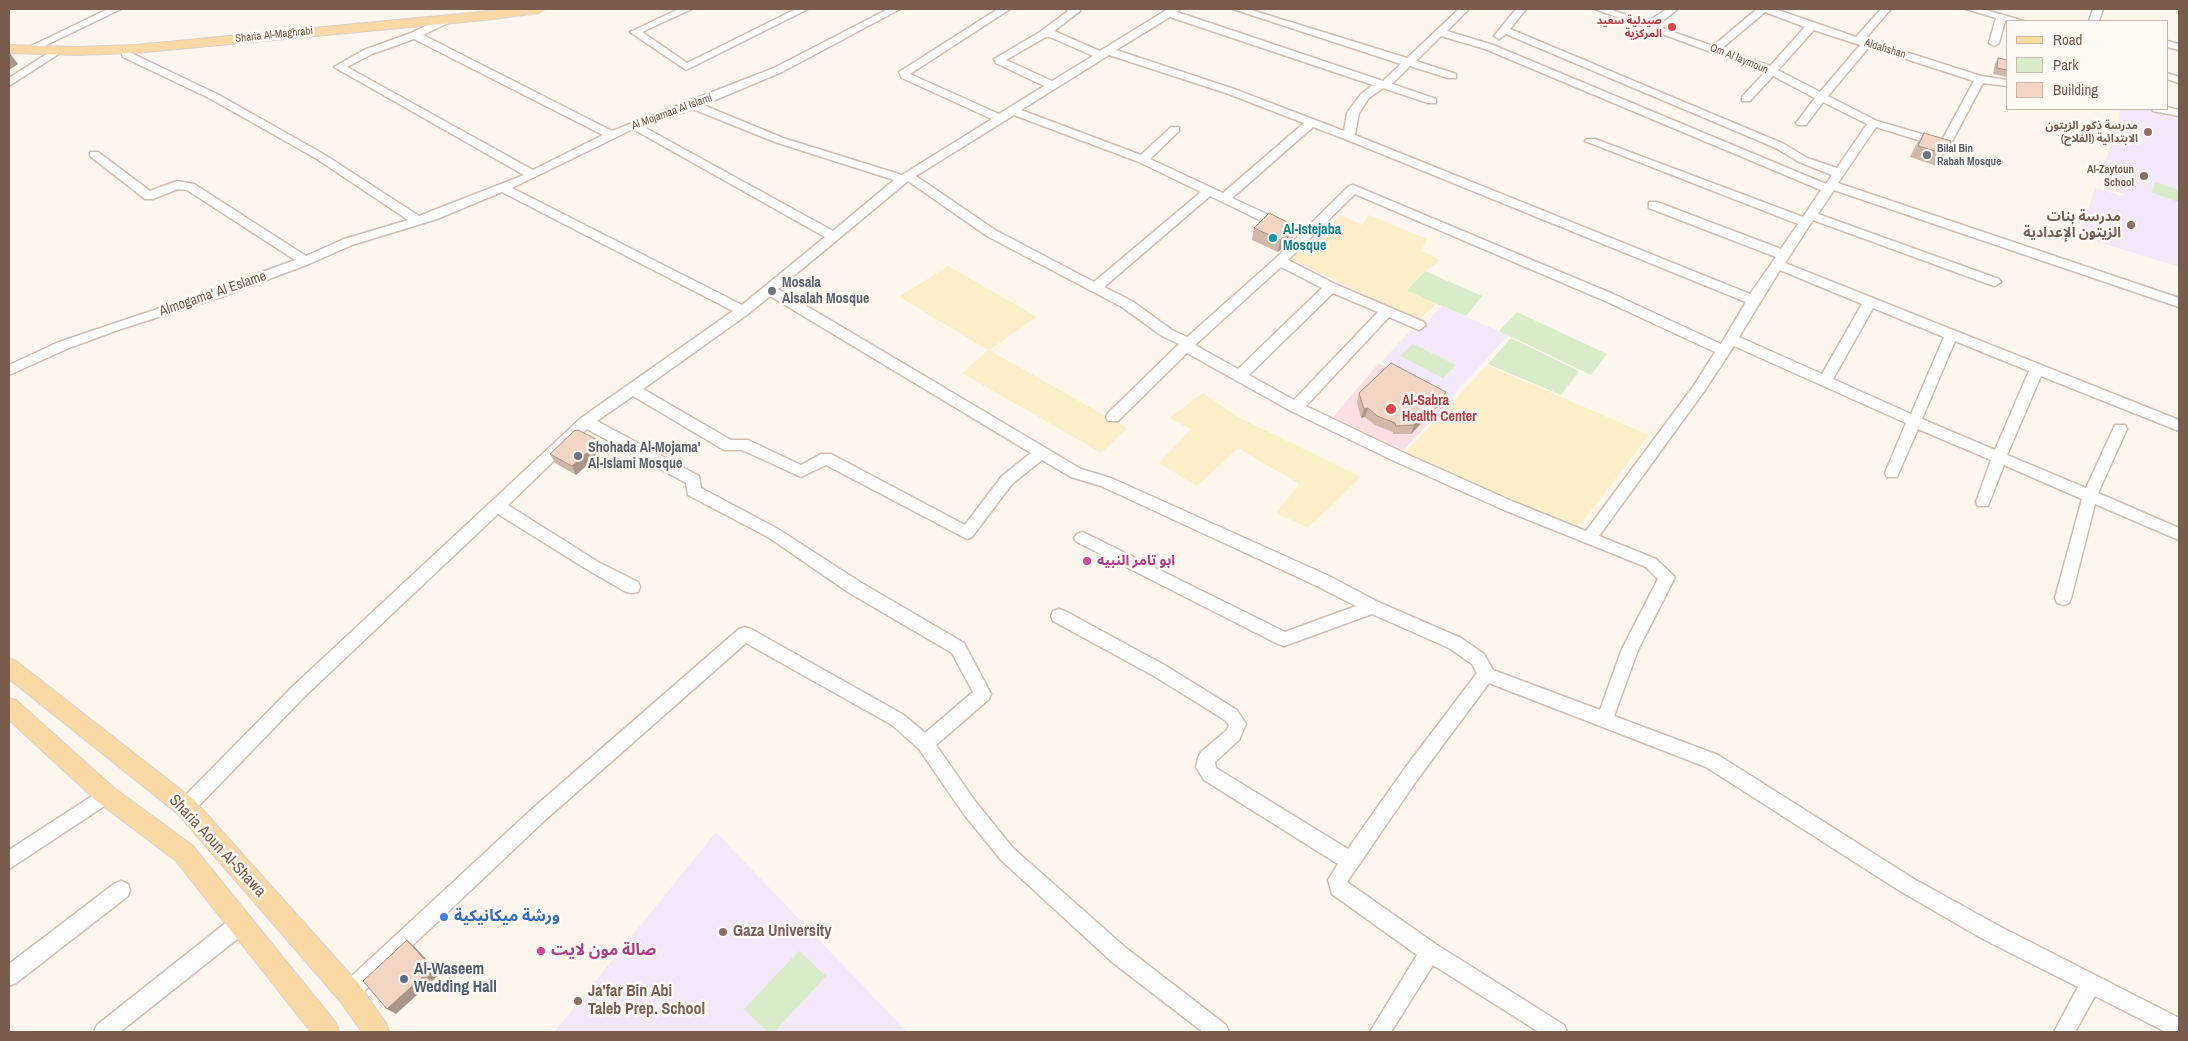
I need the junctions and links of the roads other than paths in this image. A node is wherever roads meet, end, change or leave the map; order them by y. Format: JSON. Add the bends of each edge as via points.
{"nodes":[{"id":1,"x":115,"y":9,"type":"edge"},
{"id":2,"x":503,"y":9,"type":"edge"},
{"id":3,"x":539,"y":9,"type":"edge"},
{"id":4,"x":687,"y":9,"type":"edge"},
{"id":5,"x":776,"y":9,"type":"edge"},
{"id":6,"x":803,"y":9,"type":"edge"},
{"id":7,"x":1005,"y":9,"type":"edge"},
{"id":8,"x":1070,"y":9,"type":"edge"},
{"id":9,"x":1238,"y":9,"type":"edge"},
{"id":10,"x":1464,"y":9,"type":"edge"},
{"id":11,"x":1522,"y":9,"type":"edge"},
{"id":12,"x":1600,"y":9,"type":"edge"},
{"id":13,"x":1673,"y":9,"type":"edge"},
{"id":14,"x":1764,"y":9,"type":"edge"},
{"id":15,"x":1886,"y":9,"type":"edge"},
{"id":16,"x":1971,"y":9,"type":"edge"},
{"id":17,"x":889,"y":10,"type":"edge"},
{"id":18,"x":1172,"y":11,"type":"edge"},
{"id":19,"x":789,"y":16,"type":"junction"},
{"id":20,"x":2001,"y":17,"type":"junction"},
{"id":21,"x":448,"y":19,"type":"junction"},
{"id":22,"x":2014,"y":20,"type":"edge"},
{"id":23,"x":1649,"y":26,"type":"junction"},
{"id":24,"x":1812,"y":26,"type":"junction"},
{"id":25,"x":1504,"y":30,"type":"junction"},
{"id":26,"x":1441,"y":33,"type":"junction"},
{"id":27,"x":1044,"y":34,"type":"junction"},
{"id":28,"x":414,"y":35,"type":"junction"},
{"id":29,"x":1862,"y":42,"type":"junction"},
{"id":30,"x":1994,"y":43,"type":"dead end"},
{"id":31,"x":9,"y":47,"type":"edge"},
{"id":32,"x":34,"y":47,"type":"junction"},
{"id":33,"x":1490,"y":47,"type":"junction"},
{"id":34,"x":58,"y":49,"type":"junction"},
{"id":35,"x":1715,"y":49,"type":"junction"},
{"id":36,"x":125,"y":50,"type":"junction"},
{"id":37,"x":1104,"y":53,"type":"junction"},
{"id":38,"x":1408,"y":62,"type":"junction"},
{"id":39,"x":1772,"y":72,"type":"junction"},
{"id":40,"x":1452,"y":76,"type":"dead end"},
{"id":41,"x":1980,"y":79,"type":"junction"},
{"id":42,"x":9,"y":83,"type":"edge"},
{"id":43,"x":2006,"y":83,"type":"edge"},
{"id":44,"x":1383,"y":84,"type":"junction"},
{"id":45,"x":1051,"y":85,"type":"junction"},
{"id":46,"x":1820,"y":98,"type":"junction"},
{"id":47,"x":1746,"y":99,"type":"dead end"},
{"id":48,"x":1432,"y":101,"type":"dead end"},
{"id":49,"x":693,"y":105,"type":"junction"},
{"id":50,"x":1012,"y":110,"type":"junction"},
{"id":51,"x":2162,"y":110,"type":"edge"},
{"id":52,"x":2179,"y":113,"type":"edge"},
{"id":53,"x":1000,"y":118,"type":"junction"},
{"id":54,"x":1312,"y":122,"type":"junction"},
{"id":55,"x":1802,"y":122,"type":"dead end"},
{"id":56,"x":1873,"y":124,"type":"junction"},
{"id":57,"x":633,"y":125,"type":"junction"},
{"id":58,"x":1175,"y":129,"type":"dead end"},
{"id":59,"x":613,"y":136,"type":"junction"},
{"id":60,"x":1349,"y":137,"type":"junction"},
{"id":61,"x":1591,"y":141,"type":"dead end"},
{"id":62,"x":94,"y":154,"type":"dead end"},
{"id":63,"x":1143,"y":160,"type":"junction"},
{"id":64,"x":532,"y":175,"type":"junction"},
{"id":65,"x":905,"y":178,"type":"junction"},
{"id":66,"x":1833,"y":182,"type":"junction"},
{"id":67,"x":503,"y":188,"type":"junction"},
{"id":68,"x":1208,"y":192,"type":"junction"},
{"id":69,"x":1224,"y":199,"type":"junction"},
{"id":70,"x":1653,"y":205,"type":"dead end"},
{"id":71,"x":1808,"y":219,"type":"junction"},
{"id":72,"x":417,"y":220,"type":"junction"},
{"id":73,"x":833,"y":236,"type":"junction"},
{"id":74,"x":1304,"y":236,"type":"junction"},
{"id":75,"x":1781,"y":260,"type":"junction"},
{"id":76,"x":305,"y":262,"type":"junction"},
{"id":77,"x":1280,"y":262,"type":"junction"},
{"id":78,"x":1995,"y":282,"type":"dead end"},
{"id":79,"x":1096,"y":287,"type":"junction"},
{"id":80,"x":1331,"y":287,"type":"junction"},
{"id":81,"x":768,"y":290,"type":"junction"},
{"id":82,"x":1753,"y":300,"type":"junction"},
{"id":83,"x":1870,"y":301,"type":"junction"},
{"id":84,"x":2179,"y":303,"type":"edge"},
{"id":85,"x":743,"y":311,"type":"junction"},
{"id":86,"x":1387,"y":311,"type":"junction"},
{"id":87,"x":1419,"y":325,"type":"dead end"},
{"id":88,"x":1952,"y":334,"type":"junction"},
{"id":89,"x":1731,"y":340,"type":"junction"},
{"id":90,"x":1187,"y":344,"type":"junction"},
{"id":91,"x":1724,"y":351,"type":"junction"},
{"id":92,"x":2037,"y":368,"type":"junction"},
{"id":93,"x":9,"y":370,"type":"edge"},
{"id":94,"x":1241,"y":376,"type":"junction"},
{"id":95,"x":1825,"y":381,"type":"junction"},
{"id":96,"x":632,"y":389,"type":"junction"},
{"id":97,"x":1296,"y":407,"type":"junction"},
{"id":98,"x":1114,"y":417,"type":"dead end"},
{"id":99,"x":1914,"y":421,"type":"junction"},
{"id":100,"x":586,"y":422,"type":"junction"},
{"id":101,"x":2179,"y":426,"type":"edge"},
{"id":102,"x":2120,"y":430,"type":"dead end"},
{"id":103,"x":1042,"y":452,"type":"junction"},
{"id":104,"x":2000,"y":456,"type":"junction"},
{"id":105,"x":1892,"y":473,"type":"dead end"},
{"id":106,"x":2090,"y":495,"type":"junction"},
{"id":107,"x":1983,"y":502,"type":"dead end"},
{"id":108,"x":498,"y":506,"type":"junction"},
{"id":109,"x":2179,"y":534,"type":"edge"},
{"id":110,"x":1082,"y":538,"type":"dead end"},
{"id":111,"x":1589,"y":538,"type":"junction"},
{"id":112,"x":632,"y":587,"type":"dead end"},
{"id":113,"x":2063,"y":598,"type":"dead end"},
{"id":114,"x":1372,"y":607,"type":"junction"},
{"id":115,"x":1059,"y":616,"type":"dead end"},
{"id":116,"x":9,"y":667,"type":"edge"},
{"id":117,"x":1487,"y":675,"type":"junction"},
{"id":118,"x":9,"y":707,"type":"edge"},
{"id":119,"x":1605,"y":719,"type":"junction"},
{"id":120,"x":924,"y":744,"type":"junction"},
{"id":121,"x":106,"y":795,"type":"junction"},
{"id":122,"x":186,"y":807,"type":"junction"},
{"id":123,"x":9,"y":860,"type":"edge"},
{"id":124,"x":1350,"y":861,"type":"junction"},
{"id":125,"x":121,"y":890,"type":"dead end"},
{"id":126,"x":240,"y":925,"type":"junction"},
{"id":127,"x":1430,"y":952,"type":"junction"},
{"id":128,"x":9,"y":976,"type":"edge"},
{"id":129,"x":2092,"y":982,"type":"junction"},
{"id":130,"x":349,"y":992,"type":"junction"},
{"id":131,"x":2179,"y":1028,"type":"edge"},
{"id":132,"x":104,"y":1032,"type":"edge"},
{"id":133,"x":327,"y":1032,"type":"edge"},
{"id":134,"x":377,"y":1032,"type":"edge"},
{"id":135,"x":1219,"y":1032,"type":"edge"},
{"id":136,"x":1380,"y":1032,"type":"edge"},
{"id":137,"x":1557,"y":1032,"type":"edge"},
{"id":138,"x":2064,"y":1032,"type":"edge"}],
"edges":[{"from":1,"to":32,"type":"street"},
{"from":2,"to":34,"type":"main road","name":"Sharia Al-Maghrabi","via":[[143,44]]},
{"from":3,"to":21,"type":"main road","name":"Sharia Al-Maghrabi"},
{"from":4,"to":19,"type":"street","via":[[635,32],[686,67]]},
{"from":5,"to":19,"type":"street"},
{"from":6,"to":19,"type":"street"},
{"from":7,"to":53,"type":"street","via":[[904,72],[906,76]]},
{"from":8,"to":27,"type":"street","via":[[1075,10]]},
{"from":9,"to":38,"type":"street"},
{"from":10,"to":26,"type":"street"},
{"from":11,"to":25,"type":"street"},
{"from":12,"to":23,"type":"street","name":"Om Al laymoun"},
{"from":13,"to":23,"type":"street"},
{"from":14,"to":24,"type":"street","name":"Aldahshan"},
{"from":14,"to":35,"type":"street"},
{"from":15,"to":29,"type":"street"},
{"from":16,"to":20,"type":"street"},
{"from":17,"to":49,"type":"street","name":"Al Mojamaa Al Islami","via":[[778,70]]},
{"from":18,"to":37,"type":"street"},
{"from":18,"to":44,"type":"street"},
{"from":20,"to":22,"type":"street"},
{"from":20,"to":30,"type":"street"},
{"from":21,"to":28,"type":"street"},
{"from":21,"to":36,"type":"main road","name":"Sharia Al-Maghrabi"},
{"from":23,"to":35,"type":"street","name":"Om Al laymoun"},
{"from":24,"to":29,"type":"street","name":"Aldahshan"},
{"from":24,"to":39,"type":"street"},
{"from":25,"to":33,"type":"street"},
{"from":25,"to":66,"type":"street","via":[[1780,146]]},
{"from":26,"to":33,"type":"street"},
{"from":26,"to":38,"type":"street"},
{"from":27,"to":37,"type":"street"},
{"from":27,"to":45,"type":"street","via":[[1000,61]]},
{"from":28,"to":59,"type":"street"},
{"from":28,"to":64,"type":"street","via":[[339,67]]},
{"from":29,"to":41,"type":"street","name":"Aldahshan"},
{"from":29,"to":46,"type":"street"},
{"from":31,"to":32,"type":"main road","name":"Sharia Al-Maghrabi"},
{"from":31,"to":34,"type":"main road","name":"Sharia Al-Maghrabi"},
{"from":32,"to":34,"type":"main road","name":"Sharia Al-Maghrabi"},
{"from":33,"to":66,"type":"street"},
{"from":34,"to":36,"type":"main road","name":"Sharia Al-Maghrabi"},
{"from":34,"to":42,"type":"street"},
{"from":35,"to":39,"type":"street","name":"Om Al laymoun"},
{"from":36,"to":72,"type":"street","via":[[127,55],[215,97],[321,157]]},
{"from":37,"to":45,"type":"street"},
{"from":37,"to":54,"type":"street","via":[[1230,91]]},
{"from":38,"to":40,"type":"street"},
{"from":38,"to":44,"type":"street"},
{"from":39,"to":46,"type":"street","name":"Om Al laymoun"},
{"from":39,"to":47,"type":"street"},
{"from":41,"to":43,"type":"street","name":"Aldahshan"},
{"from":41,"to":56,"type":"street","name":"Om Al laymoun","via":[[1945,145]]},
{"from":44,"to":48,"type":"street"},
{"from":44,"to":60,"type":"street","via":[[1365,96],[1353,113]]},
{"from":45,"to":50,"type":"street"},
{"from":46,"to":55,"type":"street"},
{"from":46,"to":56,"type":"street","name":"Om Al laymoun"},
{"from":49,"to":57,"type":"street","name":"Al Mojamaa Al Islami"},
{"from":49,"to":65,"type":"street","via":[[779,140]]},
{"from":50,"to":53,"type":"street"},
{"from":50,"to":63,"type":"street"},
{"from":51,"to":52,"type":"street"},
{"from":53,"to":65,"type":"street"},
{"from":54,"to":60,"type":"street"},
{"from":54,"to":69,"type":"street"},
{"from":56,"to":66,"type":"street"},
{"from":57,"to":59,"type":"street","name":"Al Mojamaa Al Islami"},
{"from":57,"to":73,"type":"street"},
{"from":58,"to":63,"type":"street"},
{"from":59,"to":64,"type":"street","name":"Al Mojamaa Al Islami"},
{"from":60,"to":82,"type":"street"},
{"from":61,"to":71,"type":"street"},
{"from":62,"to":76,"type":"street","via":[[149,196],[176,184],[190,187]]},
{"from":63,"to":68,"type":"street"},
{"from":64,"to":67,"type":"street","name":"Al Mojamaa Al Islami"},
{"from":65,"to":73,"type":"street"},
{"from":65,"to":79,"type":"street","via":[[991,234]]},
{"from":66,"to":71,"type":"street"},
{"from":66,"to":84,"type":"street"},
{"from":67,"to":72,"type":"street","name":"Al Mojamaa Al Islami"},
{"from":67,"to":85,"type":"street"},
{"from":68,"to":69,"type":"street"},
{"from":68,"to":79,"type":"street"},
{"from":69,"to":74,"type":"street"},
{"from":70,"to":75,"type":"street"},
{"from":71,"to":75,"type":"street"},
{"from":71,"to":78,"type":"street"},
{"from":72,"to":76,"type":"street","name":"Almogama' Al Eslame","via":[[348,242]]},
{"from":73,"to":81,"type":"street"},
{"from":74,"to":77,"type":"street"},
{"from":74,"to":91,"type":"street","via":[[1354,189],[1608,297]]},
{"from":75,"to":82,"type":"street"},
{"from":75,"to":83,"type":"street"},
{"from":76,"to":93,"type":"street","name":"Almogama' Al Eslame","via":[[114,326]]},
{"from":77,"to":80,"type":"street"},
{"from":77,"to":90,"type":"street"},
{"from":79,"to":90,"type":"street"},
{"from":80,"to":86,"type":"street"},
{"from":80,"to":94,"type":"street"},
{"from":81,"to":85,"type":"street"},
{"from":81,"to":103,"type":"street"},
{"from":82,"to":89,"type":"street"},
{"from":83,"to":88,"type":"street"},
{"from":83,"to":95,"type":"street"},
{"from":85,"to":96,"type":"street"},
{"from":86,"to":87,"type":"street"},
{"from":86,"to":97,"type":"street"},
{"from":88,"to":92,"type":"street"},
{"from":88,"to":99,"type":"street"},
{"from":89,"to":91,"type":"street"},
{"from":89,"to":95,"type":"street"},
{"from":90,"to":94,"type":"street"},
{"from":90,"to":98,"type":"street"},
{"from":91,"to":111,"type":"street"},
{"from":92,"to":101,"type":"street"},
{"from":92,"to":104,"type":"street"},
{"from":94,"to":97,"type":"street"},
{"from":95,"to":99,"type":"street"},
{"from":96,"to":100,"type":"street"},
{"from":96,"to":103,"type":"street","via":[[729,446],[743,444],[802,471],[826,458],[967,533],[1007,480]]},
{"from":97,"to":111,"type":"street","via":[[1414,464]]},
{"from":99,"to":104,"type":"street"},
{"from":99,"to":105,"type":"street"},
{"from":100,"to":108,"type":"street"},
{"from":100,"to":120,"type":"street","via":[[694,480],[693,491],[772,533],[854,587],[958,648],[983,694]]},
{"from":102,"to":106,"type":"street"},
{"from":103,"to":114,"type":"street","via":[[1076,473],[1106,482],[1323,581]]},
{"from":104,"to":106,"type":"street"},
{"from":104,"to":107,"type":"street"},
{"from":106,"to":109,"type":"street"},
{"from":106,"to":113,"type":"street"},
{"from":108,"to":112,"type":"street"},
{"from":108,"to":122,"type":"street","via":[[297,693]]},
{"from":110,"to":114,"type":"street","via":[[1284,639]]},
{"from":111,"to":119,"type":"street","via":[[1651,563],[1667,577],[1630,649]]},
{"from":114,"to":117,"type":"street","via":[[1455,643],[1478,659]]},
{"from":115,"to":124,"type":"street","via":[[1160,671],[1231,715],[1238,724],[1233,735],[1207,758],[1205,767],[1210,774]]},
{"from":116,"to":122,"type":"main road","name":"Sharia Aoun Al-Shawa"},
{"from":117,"to":119,"type":"street"},
{"from":117,"to":124,"type":"street","via":[[1478,682]]},
{"from":118,"to":121,"type":"main road","name":"Sharia Aoun Al-Shawa"},
{"from":119,"to":129,"type":"street","via":[[1712,761],[1907,885],[1990,932]]},
{"from":120,"to":130,"type":"street","via":[[898,720],[745,634],[538,815]]},
{"from":120,"to":135,"type":"street","via":[[1007,854],[1119,955]]},
{"from":121,"to":123,"type":"street"},
{"from":121,"to":126,"type":"main road","name":"Sharia Aoun Al-Shawa","via":[[184,852]]},
{"from":122,"to":130,"type":"main road","name":"Sharia Aoun Al-Shawa"},
{"from":124,"to":127,"type":"street","via":[[1336,880],[1339,888]]},
{"from":125,"to":128,"type":"street"},
{"from":126,"to":132,"type":"street"},
{"from":126,"to":133,"type":"main road","name":"Sharia Aoun Al-Shawa"},
{"from":127,"to":136,"type":"street"},
{"from":127,"to":137,"type":"street"},
{"from":129,"to":131,"type":"street"},
{"from":129,"to":138,"type":"street"},
{"from":130,"to":134,"type":"main road","name":"Sharia Aoun Al-Shawa"}]}
